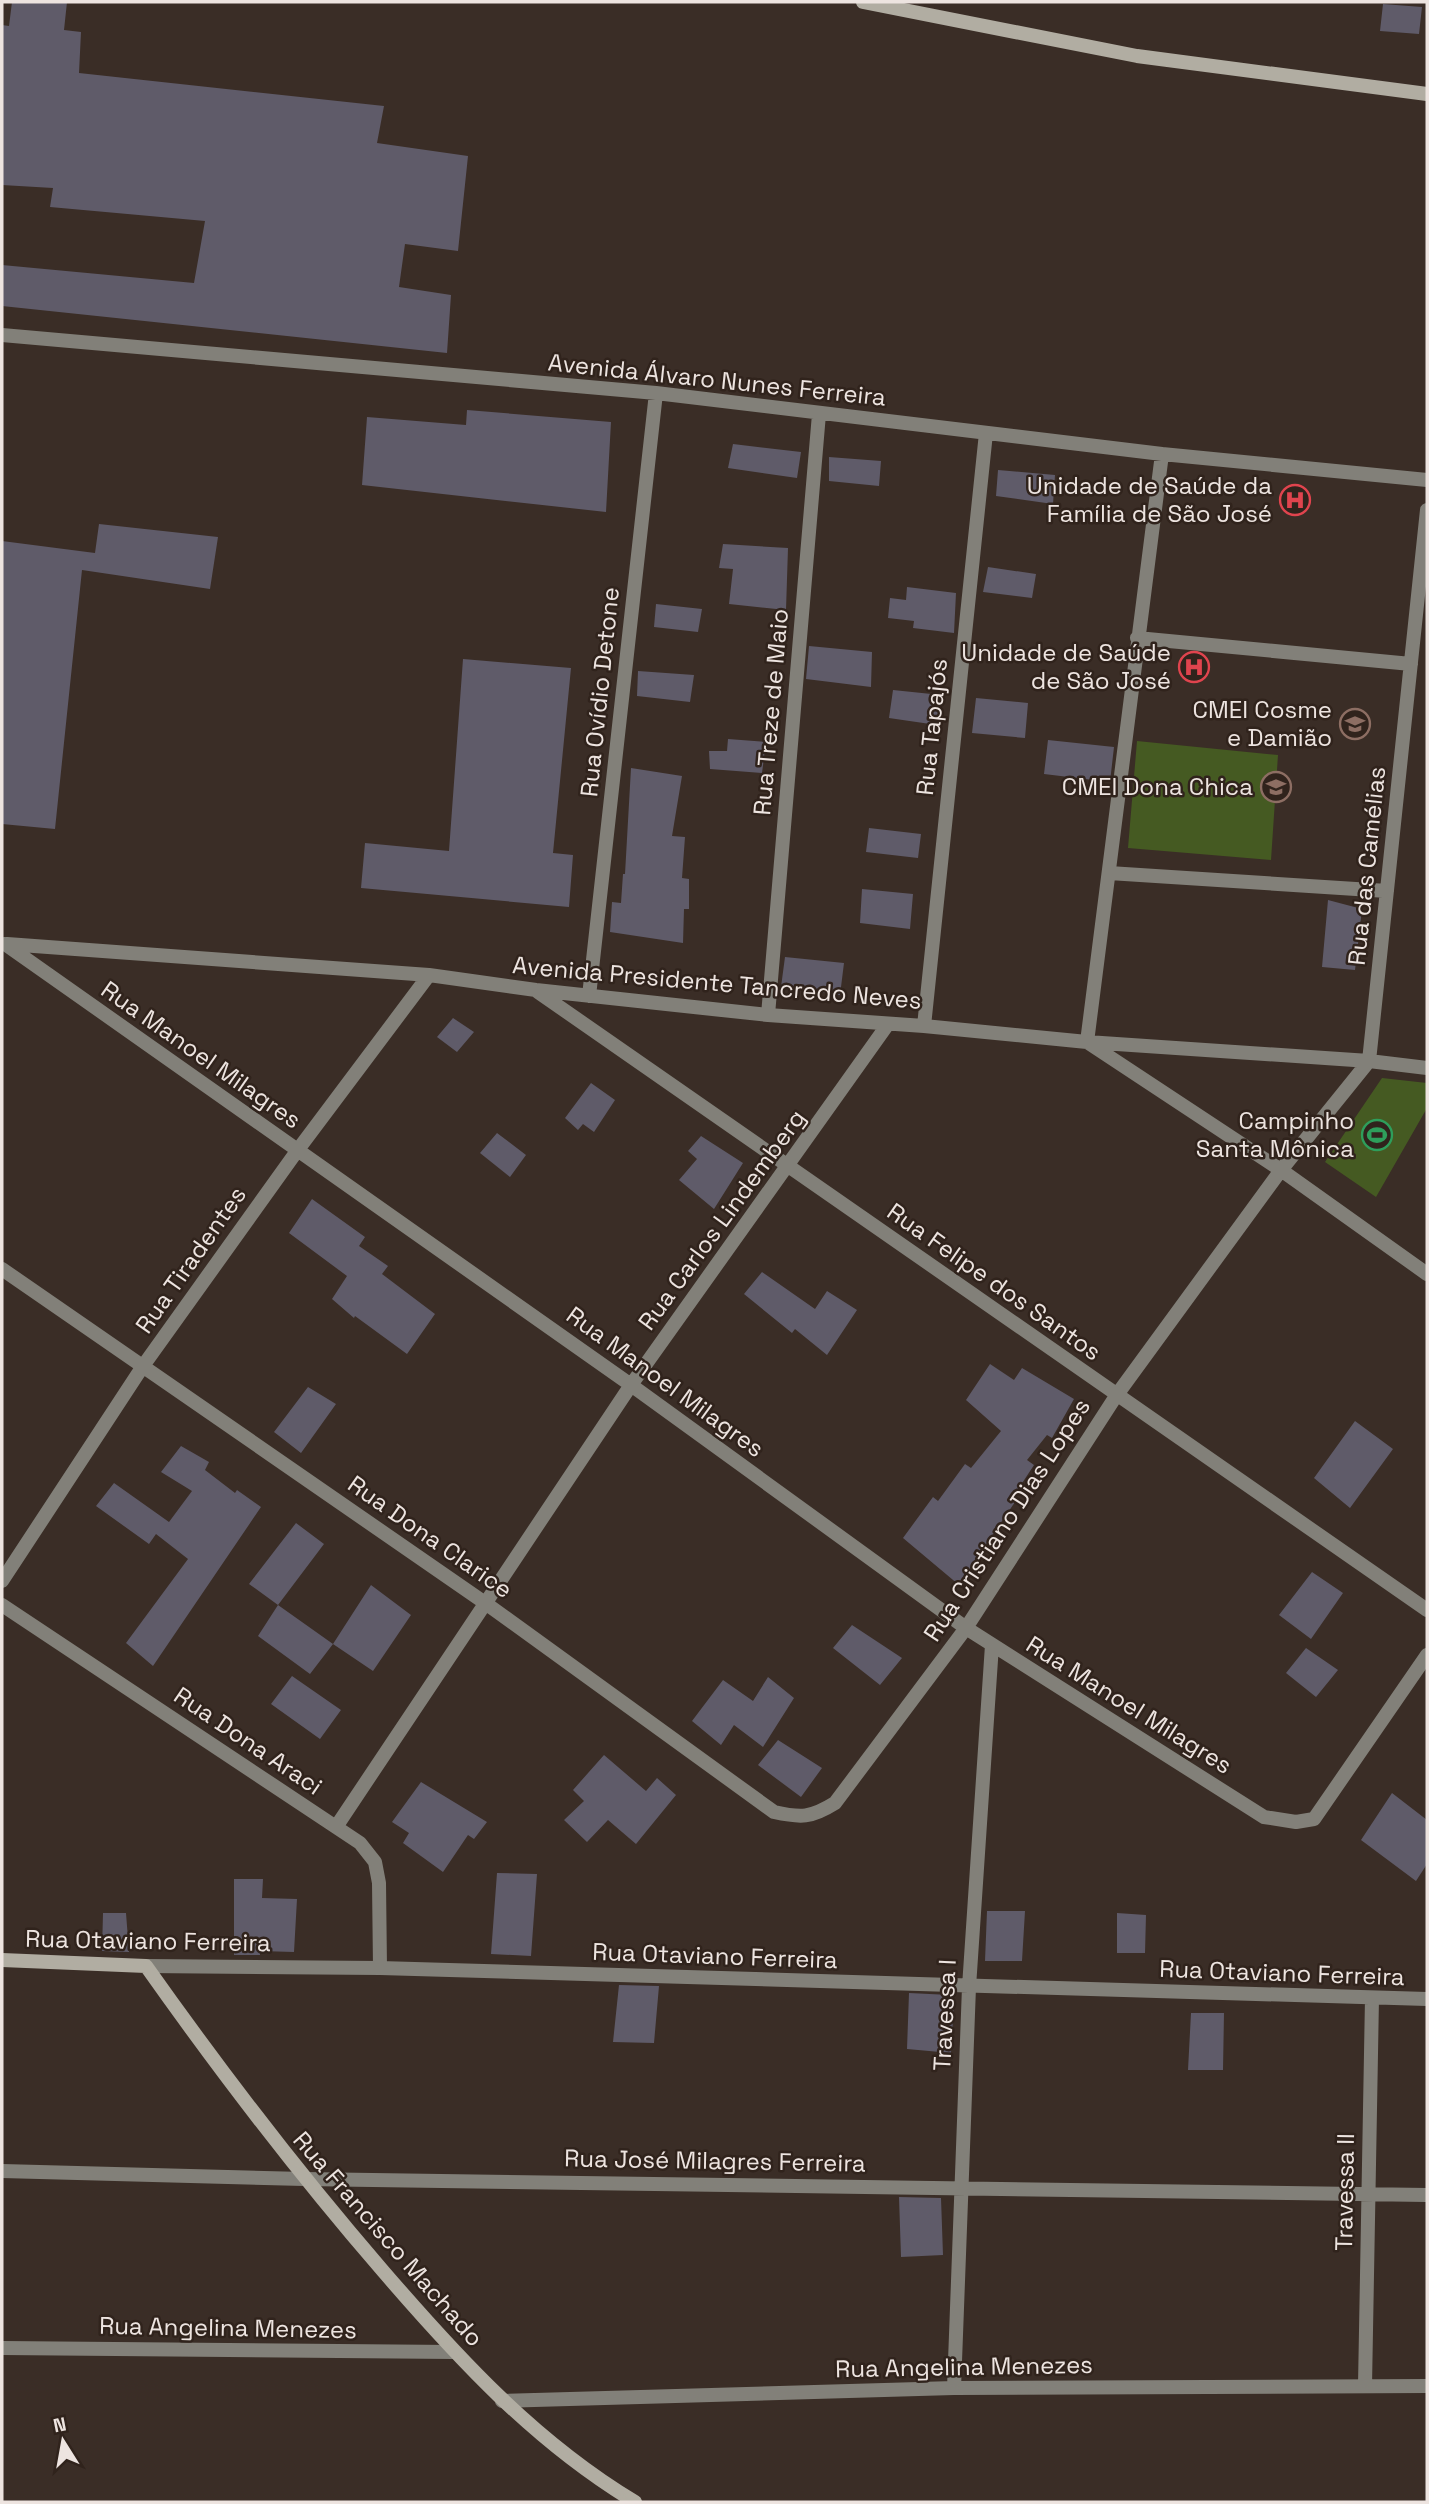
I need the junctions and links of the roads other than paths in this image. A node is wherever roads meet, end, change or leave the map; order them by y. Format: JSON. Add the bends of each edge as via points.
{"nodes":[{"id":1,"x":863,"y":2,"type":"edge"},
{"id":2,"x":1427,"y":94,"type":"edge"},
{"id":3,"x":2,"y":335,"type":"edge"},
{"id":4,"x":656,"y":393,"type":"junction"},
{"id":5,"x":819,"y":414,"type":"junction"},
{"id":6,"x":986,"y":433,"type":"junction"},
{"id":7,"x":1162,"y":454,"type":"junction"},
{"id":8,"x":1427,"y":480,"type":"edge"},
{"id":9,"x":1427,"y":510,"type":"edge"},
{"id":10,"x":1137,"y":638,"type":"junction"},
{"id":11,"x":1411,"y":664,"type":"junction"},
{"id":12,"x":1109,"y":873,"type":"junction"},
{"id":13,"x":1387,"y":891,"type":"junction"},
{"id":14,"x":4,"y":944,"type":"edge"},
{"id":15,"x":429,"y":975,"type":"junction"},
{"id":16,"x":536,"y":990,"type":"junction"},
{"id":17,"x":589,"y":996,"type":"junction"},
{"id":18,"x":768,"y":1014,"type":"junction"},
{"id":19,"x":888,"y":1024,"type":"junction"},
{"id":20,"x":925,"y":1026,"type":"junction"},
{"id":21,"x":1087,"y":1042,"type":"junction"},
{"id":22,"x":1369,"y":1061,"type":"junction"},
{"id":23,"x":1427,"y":1068,"type":"edge"},
{"id":24,"x":297,"y":1151,"type":"junction"},
{"id":25,"x":789,"y":1166,"type":"junction"},
{"id":26,"x":1281,"y":1170,"type":"junction"},
{"id":27,"x":2,"y":1269,"type":"edge"},
{"id":28,"x":1427,"y":1274,"type":"edge"},
{"id":29,"x":144,"y":1366,"type":"junction"},
{"id":30,"x":631,"y":1385,"type":"junction"},
{"id":31,"x":1116,"y":1396,"type":"junction"},
{"id":32,"x":2,"y":1581,"type":"edge"},
{"id":33,"x":2,"y":1605,"type":"edge"},
{"id":34,"x":488,"y":1605,"type":"junction"},
{"id":35,"x":1427,"y":1610,"type":"edge"},
{"id":36,"x":966,"y":1628,"type":"junction"},
{"id":37,"x":992,"y":1645,"type":"junction"},
{"id":38,"x":1427,"y":1655,"type":"edge"},
{"id":39,"x":835,"y":1803,"type":"joint"},
{"id":40,"x":336,"y":1827,"type":"junction"},
{"id":41,"x":2,"y":1960,"type":"edge"},
{"id":42,"x":146,"y":1966,"type":"junction"},
{"id":43,"x":380,"y":1968,"type":"junction"},
{"id":44,"x":969,"y":1987,"type":"junction"},
{"id":45,"x":1372,"y":1998,"type":"junction"},
{"id":46,"x":1427,"y":1999,"type":"edge"},
{"id":47,"x":2,"y":2171,"type":"edge"},
{"id":48,"x":304,"y":2179,"type":"junction"},
{"id":49,"x":959,"y":2186,"type":"junction"},
{"id":50,"x":1368,"y":2194,"type":"junction"},
{"id":51,"x":1427,"y":2195,"type":"edge"},
{"id":52,"x":2,"y":2348,"type":"edge"},
{"id":53,"x":453,"y":2353,"type":"junction"},
{"id":54,"x":1365,"y":2386,"type":"junction"},
{"id":55,"x":1427,"y":2386,"type":"edge"},
{"id":56,"x":954,"y":2388,"type":"junction"},
{"id":57,"x":502,"y":2401,"type":"junction"},
{"id":58,"x":635,"y":2502,"type":"edge"}],
"edges":[{"from":1,"to":2,"type":"street","via":[[1137,57]]},
{"from":3,"to":4,"type":"street","name":"Avenida Álvaro Nunes Ferreira"},
{"from":4,"to":5,"type":"street","name":"Avenida Álvaro Nunes Ferreira"},
{"from":4,"to":17,"type":"street","name":"Rua Ovídio Detone"},
{"from":5,"to":6,"type":"street","name":"Avenida Álvaro Nunes Ferreira"},
{"from":5,"to":18,"type":"street","name":"Rua Treze de Maio"},
{"from":6,"to":7,"type":"street","name":"Avenida Álvaro Nunes Ferreira"},
{"from":6,"to":20,"type":"street","name":"Rua Tapajós"},
{"from":7,"to":8,"type":"street","name":"Avenida Álvaro Nunes Ferreira"},
{"from":7,"to":10,"type":"street"},
{"from":9,"to":11,"type":"street","name":"Rua das Camélias"},
{"from":10,"to":11,"type":"street"},
{"from":10,"to":12,"type":"street"},
{"from":11,"to":13,"type":"street","name":"Rua das Camélias"},
{"from":12,"to":13,"type":"street"},
{"from":12,"to":21,"type":"street"},
{"from":13,"to":22,"type":"street","name":"Rua das Camélias"},
{"from":14,"to":15,"type":"street","name":"Avenida Presidente Tancredo Neves"},
{"from":14,"to":24,"type":"street","name":"Rua Manoel Milagres"},
{"from":15,"to":16,"type":"street","name":"Avenida Presidente Tancredo Neves"},
{"from":15,"to":24,"type":"street","name":"Rua Tiradentes"},
{"from":16,"to":17,"type":"street","name":"Avenida Presidente Tancredo Neves"},
{"from":16,"to":25,"type":"street","name":"Rua Felipe dos Santos"},
{"from":17,"to":18,"type":"street","name":"Avenida Presidente Tancredo Neves"},
{"from":18,"to":19,"type":"street","name":"Avenida Presidente Tancredo Neves"},
{"from":19,"to":20,"type":"street","name":"Avenida Presidente Tancredo Neves"},
{"from":19,"to":25,"type":"street","name":"Rua Carlos Lindemberg"},
{"from":20,"to":21,"type":"street","name":"Avenida Presidente Tancredo Neves"},
{"from":21,"to":22,"type":"street","name":"Avenida Presidente Tancredo Neves"},
{"from":21,"to":26,"type":"street"},
{"from":22,"to":23,"type":"street","name":"Avenida Presidente Tancredo Neves"},
{"from":22,"to":26,"type":"street","name":"Rua Cristiano Dias Lopes"},
{"from":24,"to":29,"type":"street","name":"Rua Tiradentes"},
{"from":24,"to":30,"type":"street","name":"Rua Manoel Milagres"},
{"from":25,"to":30,"type":"street","name":"Rua Carlos Lindemberg"},
{"from":25,"to":31,"type":"street","name":"Rua Felipe dos Santos"},
{"from":26,"to":28,"type":"street"},
{"from":26,"to":31,"type":"street","name":"Rua Cristiano Dias Lopes"},
{"from":27,"to":29,"type":"street","name":"Rua Dona Clarice"},
{"from":29,"to":32,"type":"street","name":"Rua Tiradentes"},
{"from":29,"to":34,"type":"street","name":"Rua Dona Clarice"},
{"from":30,"to":34,"type":"street","name":"Rua Carlos Lindemberg"},
{"from":30,"to":36,"type":"street","name":"Rua Manoel Milagres"},
{"from":31,"to":35,"type":"street","name":"Rua Felipe dos Santos"},
{"from":31,"to":36,"type":"street","name":"Rua Cristiano Dias Lopes"},
{"from":33,"to":40,"type":"street","name":"Rua Dona Araci"},
{"from":34,"to":39,"type":"street","name":"Rua Dona Clarice","via":[[774,1812],[794,1817],[815,1815]]},
{"from":34,"to":40,"type":"street","name":"Rua Carlos Lindemberg"},
{"from":36,"to":37,"type":"street","name":"Rua Manoel Milagres"},
{"from":36,"to":39,"type":"street","name":"Rua Cristiano Dias Lopes"},
{"from":37,"to":38,"type":"street","name":"Rua Manoel Milagres","via":[[1264,1817],[1296,1822],[1314,1819]]},
{"from":37,"to":44,"type":"street","name":"Travessa I"},
{"from":40,"to":43,"type":"street","name":"Rua Dona Araci","via":[[360,1843],[375,1862]]},
{"from":41,"to":42,"type":"street","name":"Rua Otaviano Ferreira"},
{"from":42,"to":43,"type":"street","name":"Rua Otaviano Ferreira"},
{"from":42,"to":48,"type":"street","name":"Rua Francisco Machado"},
{"from":43,"to":44,"type":"street","name":"Rua Otaviano Ferreira"},
{"from":44,"to":45,"type":"street","name":"Rua Otaviano Ferreira"},
{"from":44,"to":49,"type":"street","name":"Travessa I"},
{"from":45,"to":46,"type":"street","name":"Rua Otaviano Ferreira"},
{"from":45,"to":50,"type":"street","name":"Travessa II"},
{"from":47,"to":48,"type":"street","name":"Rua José Milagres Ferreira"},
{"from":48,"to":49,"type":"street","name":"Rua José Milagres Ferreira"},
{"from":48,"to":53,"type":"street","name":"Rua Francisco Machado"},
{"from":49,"to":50,"type":"street","name":"Rua José Milagres Ferreira"},
{"from":49,"to":56,"type":"street","name":"Travessa I"},
{"from":50,"to":51,"type":"street","name":"Rua José Milagres Ferreira"},
{"from":50,"to":54,"type":"street","name":"Travessa II"},
{"from":52,"to":53,"type":"street","name":"Rua Angelina Menezes"},
{"from":53,"to":57,"type":"street","name":"Rua Francisco Machado"},
{"from":54,"to":55,"type":"street","name":"Rua Angelina Menezes"},
{"from":54,"to":56,"type":"street","name":"Rua Angelina Menezes"},
{"from":56,"to":57,"type":"street","name":"Rua Angelina Menezes"},
{"from":57,"to":58,"type":"street","name":"Rua Francisco Machado","via":[[588,2474]]}]}
